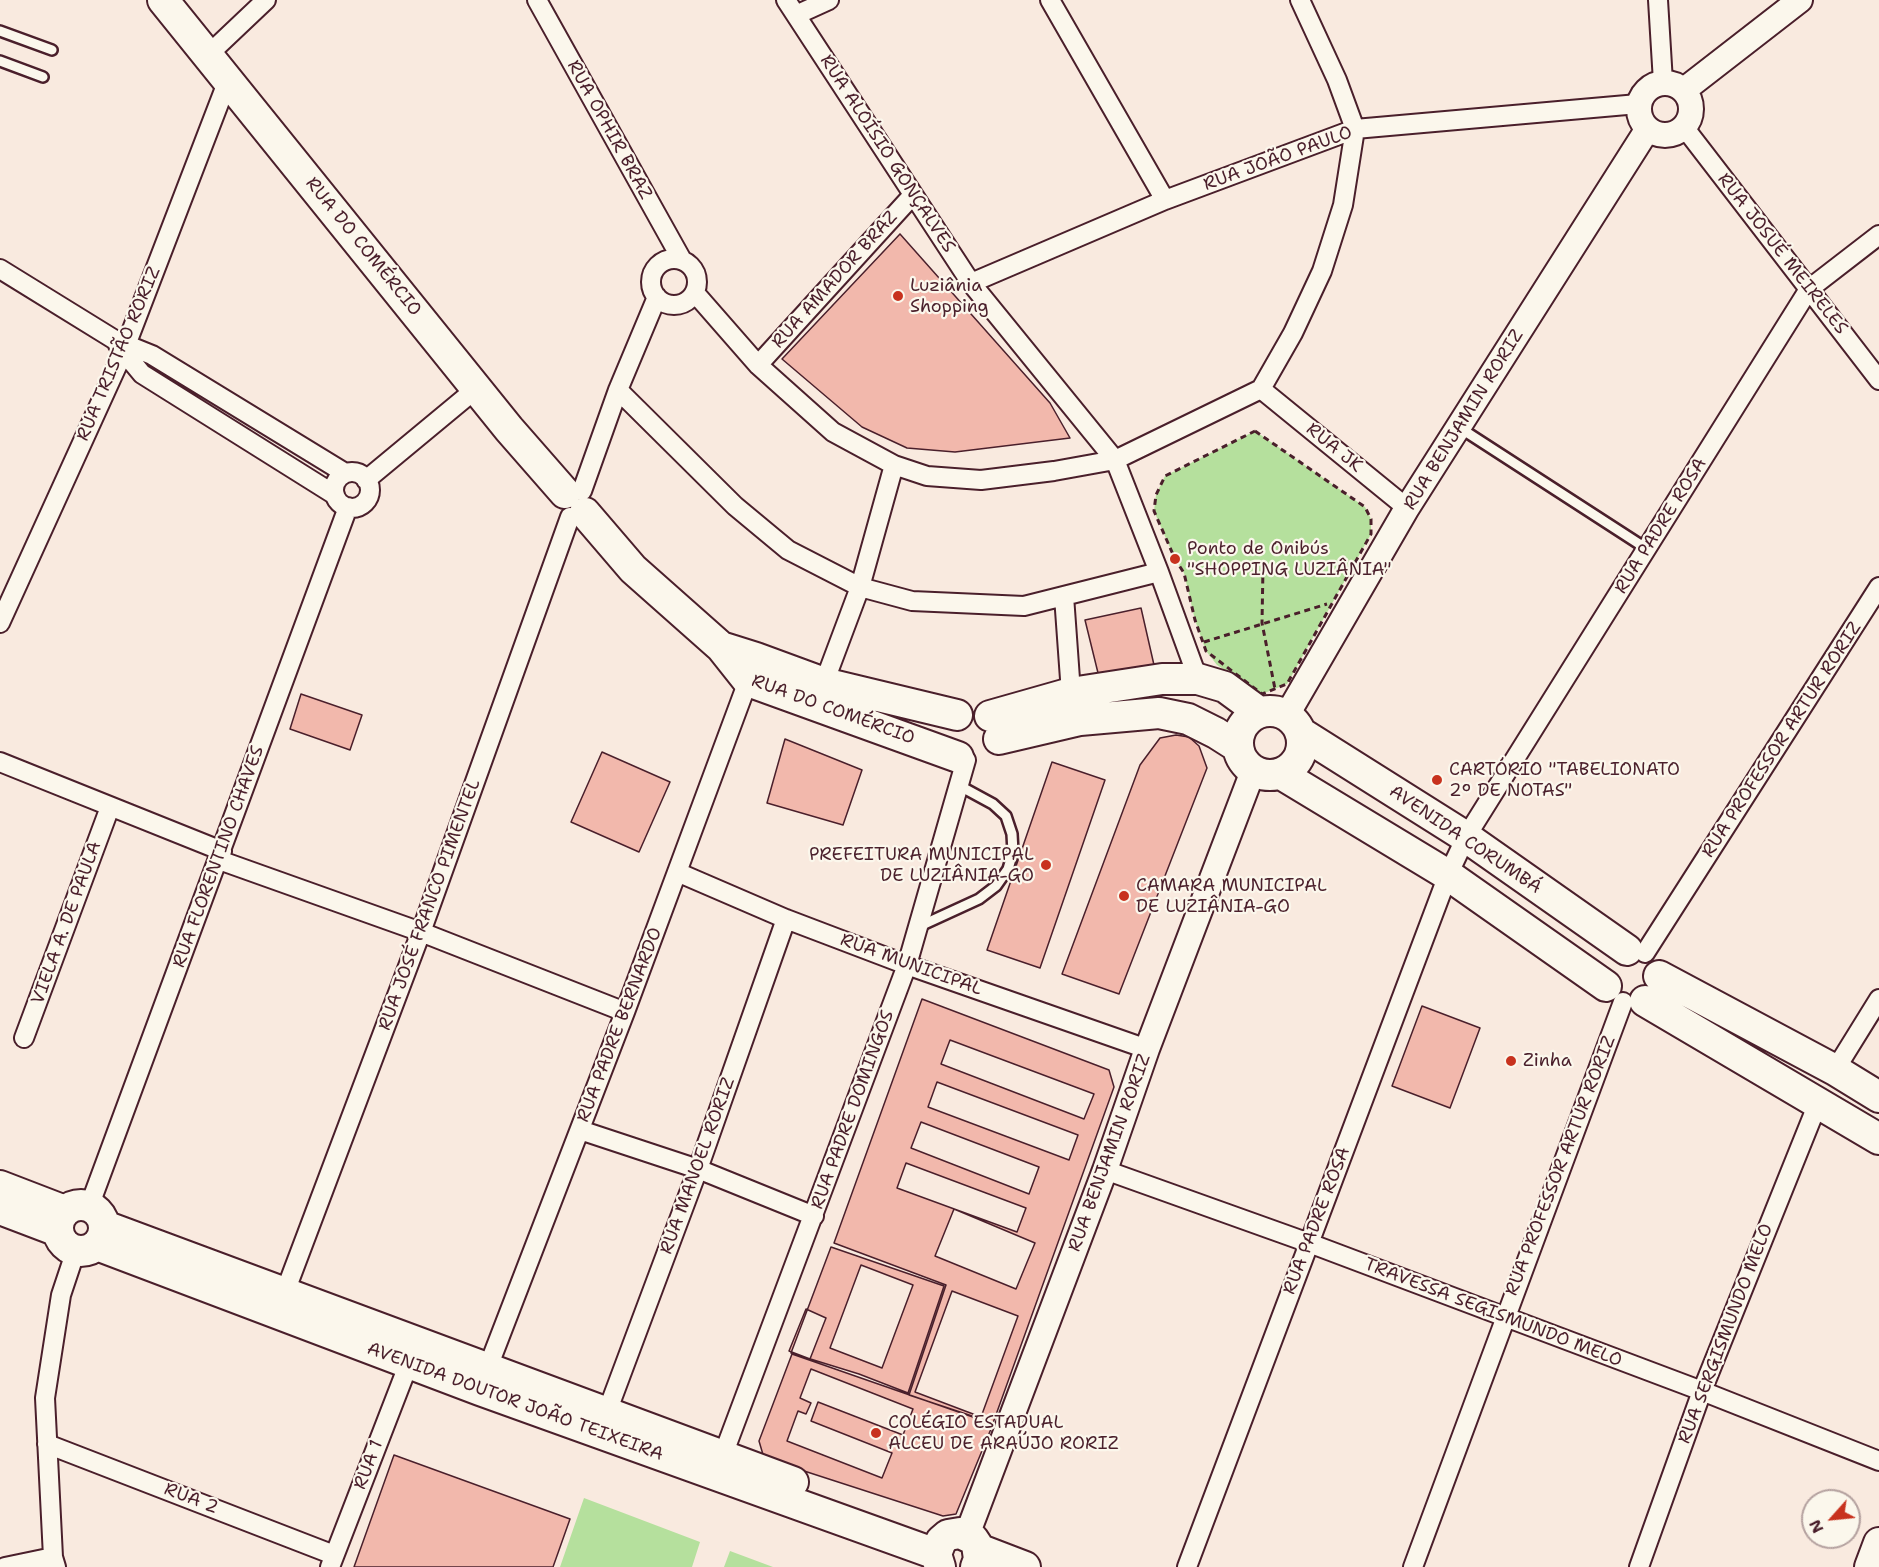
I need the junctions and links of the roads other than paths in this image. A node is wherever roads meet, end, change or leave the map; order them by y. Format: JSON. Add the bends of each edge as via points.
{"nodes":[{"id":1,"x":163,"y":0,"type":"edge"},
{"id":2,"x":266,"y":0,"type":"edge"},
{"id":3,"x":537,"y":0,"type":"edge"},
{"id":4,"x":786,"y":0,"type":"edge"},
{"id":5,"x":829,"y":0,"type":"edge"},
{"id":6,"x":1050,"y":0,"type":"edge"},
{"id":7,"x":1300,"y":0,"type":"edge"},
{"id":8,"x":1659,"y":0,"type":"edge"},
{"id":9,"x":1800,"y":0,"type":"edge"},
{"id":10,"x":796,"y":15,"type":"junction"},
{"id":11,"x":0,"y":31,"type":"edge"},
{"id":12,"x":52,"y":50,"type":"dead end"},
{"id":13,"x":209,"y":54,"type":"junction"},
{"id":14,"x":0,"y":61,"type":"edge"},
{"id":15,"x":43,"y":77,"type":"dead end"},
{"id":16,"x":228,"y":80,"type":"junction"},
{"id":17,"x":1674,"y":86,"type":"junction"},
{"id":18,"x":1638,"y":104,"type":"junction"},
{"id":19,"x":1684,"y":127,"type":"junction"},
{"id":20,"x":1355,"y":129,"type":"junction"},
{"id":21,"x":1647,"y":130,"type":"junction"},
{"id":22,"x":912,"y":196,"type":"junction"},
{"id":23,"x":1165,"y":201,"type":"junction"},
{"id":24,"x":1879,"y":235,"type":"edge"},
{"id":25,"x":682,"y":260,"type":"junction"},
{"id":26,"x":0,"y":269,"type":"edge"},
{"id":27,"x":971,"y":283,"type":"junction"},
{"id":28,"x":1809,"y":289,"type":"junction"},
{"id":29,"x":695,"y":293,"type":"junction"},
{"id":30,"x":657,"y":297,"type":"junction"},
{"id":31,"x":121,"y":345,"type":"junction"},
{"id":32,"x":758,"y":365,"type":"junction"},
{"id":33,"x":1879,"y":380,"type":"edge"},
{"id":34,"x":477,"y":388,"type":"junction"},
{"id":35,"x":1261,"y":388,"type":"junction"},
{"id":36,"x":618,"y":390,"type":"junction"},
{"id":37,"x":1459,"y":428,"type":"junction"},
{"id":38,"x":1115,"y":460,"type":"junction"},
{"id":39,"x":894,"y":465,"type":"junction"},
{"id":40,"x":345,"y":473,"type":"junction"},
{"id":41,"x":366,"y":480,"type":"junction"},
{"id":42,"x":341,"y":501,"type":"junction"},
{"id":43,"x":576,"y":503,"type":"junction"},
{"id":44,"x":1407,"y":508,"type":"junction"},
{"id":45,"x":1647,"y":549,"type":"junction"},
{"id":46,"x":1160,"y":572,"type":"junction"},
{"id":47,"x":860,"y":587,"type":"junction"},
{"id":48,"x":1879,"y":587,"type":"edge"},
{"id":49,"x":1064,"y":596,"type":"junction"},
{"id":50,"x":0,"y":623,"type":"edge"},
{"id":51,"x":721,"y":647,"type":"junction"},
{"id":52,"x":1198,"y":679,"type":"junction"},
{"id":53,"x":748,"y":681,"type":"junction"},
{"id":54,"x":824,"y":683,"type":"junction"},
{"id":55,"x":1071,"y":693,"type":"junction"},
{"id":56,"x":1280,"y":712,"type":"junction"},
{"id":57,"x":957,"y":715,"type":"junction"},
{"id":58,"x":994,"y":727,"type":"junction"},
{"id":59,"x":0,"y":762,"type":"edge"},
{"id":60,"x":1257,"y":764,"type":"junction"},
{"id":61,"x":961,"y":767,"type":"junction"},
{"id":62,"x":110,"y":807,"type":"junction"},
{"id":63,"x":1466,"y":837,"type":"junction"},
{"id":64,"x":220,"y":856,"type":"junction"},
{"id":65,"x":678,"y":872,"type":"junction"},
{"id":66,"x":1448,"y":875,"type":"junction"},
{"id":67,"x":786,"y":919,"type":"junction"},
{"id":68,"x":918,"y":927,"type":"junction"},
{"id":69,"x":421,"y":932,"type":"junction"},
{"id":70,"x":907,"y":965,"type":"junction"},
{"id":71,"x":1634,"y":978,"type":"junction"},
{"id":72,"x":1879,"y":999,"type":"edge"},
{"id":73,"x":625,"y":1012,"type":"junction"},
{"id":74,"x":24,"y":1038,"type":"dead end"},
{"id":75,"x":1147,"y":1049,"type":"junction"},
{"id":76,"x":1835,"y":1070,"type":"junction"},
{"id":77,"x":1879,"y":1097,"type":"edge"},
{"id":78,"x":1818,"y":1104,"type":"junction"},
{"id":79,"x":580,"y":1130,"type":"junction"},
{"id":80,"x":1879,"y":1139,"type":"edge"},
{"id":81,"x":698,"y":1169,"type":"junction"},
{"id":82,"x":1105,"y":1170,"type":"junction"},
{"id":83,"x":0,"y":1186,"type":"edge"},
{"id":84,"x":0,"y":1209,"type":"edge"},
{"id":85,"x":814,"y":1216,"type":"junction"},
{"id":86,"x":81,"y":1228,"type":"junction"},
{"id":87,"x":1309,"y":1243,"type":"junction"},
{"id":88,"x":285,"y":1292,"type":"junction"},
{"id":89,"x":1504,"y":1317,"type":"junction"},
{"id":90,"x":409,"y":1363,"type":"junction"},
{"id":91,"x":484,"y":1378,"type":"junction"},
{"id":92,"x":1702,"y":1391,"type":"junction"},
{"id":93,"x":607,"y":1412,"type":"junction"},
{"id":94,"x":47,"y":1444,"type":"junction"},
{"id":95,"x":1879,"y":1461,"type":"edge"},
{"id":96,"x":719,"y":1465,"type":"junction"},
{"id":97,"x":1879,"y":1543,"type":"edge"},
{"id":98,"x":956,"y":1552,"type":"edge"},
{"id":99,"x":332,"y":1561,"type":"edge"},
{"id":100,"x":54,"y":1562,"type":"edge"},
{"id":101,"x":5,"y":1567,"type":"edge"},
{"id":102,"x":1025,"y":1567,"type":"edge"},
{"id":103,"x":1187,"y":1567,"type":"edge"},
{"id":104,"x":1413,"y":1567,"type":"edge"},
{"id":105,"x":1639,"y":1567,"type":"edge"},
{"id":106,"x":1870,"y":1567,"type":"edge"}],
"edges":[{"from":1,"to":13,"type":"main road","name":"RUA DO COMÉRCIO"},
{"from":2,"to":13,"type":"street"},
{"from":3,"to":25,"type":"street","name":"RUA OPHIR BRAZ"},
{"from":4,"to":10,"type":"street","name":"RUA ALOÍSIO GONÇALVES"},
{"from":5,"to":10,"type":"street"},
{"from":6,"to":23,"type":"street"},
{"from":7,"to":20,"type":"street"},
{"from":8,"to":17,"type":"street"},
{"from":9,"to":17,"type":"street"},
{"from":10,"to":22,"type":"street","name":"RUA ALOÍSIO GONÇALVES"},
{"from":11,"to":12,"type":"lane"},
{"from":13,"to":16,"type":"main road","name":"RUA DO COMÉRCIO"},
{"from":14,"to":15,"type":"lane"},
{"from":16,"to":31,"type":"street","name":"RUA TRISTÃO RORIZ"},
{"from":16,"to":34,"type":"main road","name":"RUA DO COMÉRCIO"},
{"from":17,"to":18,"type":"street","via":[[1651,87]]},
{"from":17,"to":19,"type":"street","via":[[1690,100],[1692,108]]},
{"from":18,"to":20,"type":"street","name":"RUA JOÃO PAULO"},
{"from":18,"to":21,"type":"street","via":[[1638,114]]},
{"from":19,"to":21,"type":"street","via":[[1674,135],[1664,136]]},
{"from":19,"to":28,"type":"street","name":"RUA JOSUÉ MEIRELES"},
{"from":20,"to":23,"type":"street","name":"RUA JOÃO PAULO"},
{"from":20,"to":35,"type":"street","via":[[1343,206],[1322,271]]},
{"from":21,"to":37,"type":"street","name":"RUA BENJAMIN RORIZ"},
{"from":22,"to":27,"type":"street","name":"RUA ALOÍSIO GONÇALVES"},
{"from":22,"to":32,"type":"street","name":"RUA AMADOR BRAZ"},
{"from":23,"to":27,"type":"street","name":"RUA JOÃO PAULO"},
{"from":24,"to":28,"type":"street","name":"RUA PADRE ROSA"},
{"from":25,"to":29,"type":"street","via":[[694,270]]},
{"from":25,"to":30,"type":"street","via":[[667,260],[655,269],[651,283]]},
{"from":26,"to":31,"type":"street"},
{"from":27,"to":38,"type":"street","name":"RUA ALOÍSIO GONÇALVES"},
{"from":28,"to":33,"type":"street","name":"RUA JOSUÉ MEIRELES"},
{"from":28,"to":45,"type":"street","name":"RUA PADRE ROSA"},
{"from":29,"to":30,"type":"street","via":[[677,305]]},
{"from":29,"to":32,"type":"street"},
{"from":30,"to":36,"type":"street","name":"RUA JOSÉ FRANCO PIMENTEL"},
{"from":31,"to":40,"type":"street","via":[[152,355]]},
{"from":31,"to":42,"type":"street","via":[[142,374]]},
{"from":31,"to":50,"type":"street","name":"RUA TRISTÃO RORIZ"},
{"from":32,"to":39,"type":"street","via":[[833,432]]},
{"from":34,"to":41,"type":"street"},
{"from":34,"to":43,"type":"main road","name":"RUA DO COMÉRCIO"},
{"from":35,"to":38,"type":"street"},
{"from":35,"to":44,"type":"street","name":"RUA JK"},
{"from":36,"to":43,"type":"street","name":"RUA JOSÉ FRANCO PIMENTEL"},
{"from":36,"to":47,"type":"street","via":[[735,506],[788,550]]},
{"from":37,"to":44,"type":"street","name":"RUA BENJAMIN RORIZ"},
{"from":37,"to":45,"type":"lane"},
{"from":38,"to":39,"type":"street","via":[[981,480],[927,477]]},
{"from":38,"to":46,"type":"street","name":"RUA ALOÍSIO GONÇALVES"},
{"from":39,"to":47,"type":"street"},
{"from":40,"to":41,"type":"street","via":[[356,472]]},
{"from":40,"to":42,"type":"street","via":[[334,485]]},
{"from":41,"to":42,"type":"street","via":[[368,497],[360,505]]},
{"from":42,"to":64,"type":"street","name":"RUA FLORENTINO CHAVES"},
{"from":43,"to":51,"type":"main road","name":"RUA DO COMÉRCIO","via":[[633,569]]},
{"from":43,"to":69,"type":"street","name":"RUA JOSÉ FRANCO PIMENTEL"},
{"from":44,"to":56,"type":"street","name":"RUA BENJAMIN RORIZ"},
{"from":45,"to":63,"type":"street","name":"RUA PADRE ROSA"},
{"from":46,"to":49,"type":"street"},
{"from":46,"to":52,"type":"street","name":"RUA ALOÍSIO GONÇALVES"},
{"from":47,"to":49,"type":"street","via":[[912,601],[982,606],[1024,606]]},
{"from":47,"to":54,"type":"street"},
{"from":48,"to":71,"type":"street","name":"RUA PROFESSOR ARTUR RORIZ"},
{"from":49,"to":55,"type":"street"},
{"from":51,"to":53,"type":"main road","name":"RUA DO COMÉRCIO"},
{"from":51,"to":54,"type":"main road","name":"RUA DO COMÉRCIO"},
{"from":52,"to":55,"type":"main road","name":"AVENIDA CORUMBÁ","via":[[1162,679]]},
{"from":52,"to":56,"type":"main road","name":"AVENIDA CORUMBÁ"},
{"from":53,"to":61,"type":"main road","name":"RUA DO COMÉRCIO"},
{"from":53,"to":65,"type":"street","name":"RUA PADRE BERNARDO"},
{"from":54,"to":57,"type":"main road","name":"RUA DO COMÉRCIO"},
{"from":55,"to":58,"type":"main road","name":"AVENIDA CORUMBÁ"},
{"from":56,"to":60,"type":"main road","via":[[1247,720],[1239,732]]},
{"from":56,"to":60,"type":"main road","via":[[1302,739],[1301,753],[1293,766]]},
{"from":56,"to":63,"type":"main road","name":"AVENIDA CORUMBÁ"},
{"from":57,"to":58,"type":"main road","via":[[977,709]]},
{"from":57,"to":61,"type":"main road","via":[[947,736]]},
{"from":58,"to":60,"type":"main road","name":"AVENIDA CORUMBÁ","via":[[1159,713],[1188,719],[1216,733]]},
{"from":58,"to":61,"type":"main road","via":[[990,754]]},
{"from":59,"to":62,"type":"street"},
{"from":60,"to":66,"type":"main road","name":"AVENIDA CORUMBÁ"},
{"from":60,"to":75,"type":"street","name":"RUA BENJAMIN RORIZ"},
{"from":61,"to":68,"type":"street","name":"RUA PADRE DOMINGOS"},
{"from":61,"to":68,"type":"lane","via":[[1006,816],[1013,852],[1008,869],[996,886],[979,899]]},
{"from":62,"to":64,"type":"street"},
{"from":62,"to":74,"type":"street","name":"VIELA A. DE PAULA"},
{"from":63,"to":66,"type":"street","name":"RUA PADRE ROSA"},
{"from":63,"to":71,"type":"main road","name":"AVENIDA CORUMBÁ"},
{"from":64,"to":69,"type":"street"},
{"from":64,"to":86,"type":"street","name":"RUA FLORENTINO CHAVES"},
{"from":65,"to":67,"type":"street","name":"RUA MUNICIPAL"},
{"from":65,"to":73,"type":"street","name":"RUA PADRE BERNARDO"},
{"from":66,"to":71,"type":"main road","name":"AVENIDA CORUMBÁ"},
{"from":66,"to":87,"type":"street","name":"RUA PADRE ROSA"},
{"from":67,"to":70,"type":"street","name":"RUA MUNICIPAL"},
{"from":67,"to":81,"type":"street","name":"RUA MANOEL RORIZ"},
{"from":68,"to":70,"type":"street","name":"RUA PADRE DOMINGOS"},
{"from":69,"to":73,"type":"street"},
{"from":69,"to":88,"type":"street","name":"RUA JOSÉ FRANCO PIMENTEL"},
{"from":70,"to":75,"type":"street","name":"RUA MUNICIPAL"},
{"from":70,"to":85,"type":"street","name":"RUA PADRE DOMINGOS"},
{"from":71,"to":76,"type":"main road","name":"AVENIDA CORUMBÁ"},
{"from":71,"to":78,"type":"main road","name":"AVENIDA CORUMBÁ"},
{"from":71,"to":89,"type":"street","name":"RUA PROFESSOR ARTUR RORIZ"},
{"from":72,"to":76,"type":"street"},
{"from":73,"to":79,"type":"street","name":"RUA PADRE BERNARDO"},
{"from":75,"to":82,"type":"street","name":"RUA BENJAMIN RORIZ"},
{"from":76,"to":77,"type":"main road","name":"AVENIDA CORUMBÁ"},
{"from":78,"to":80,"type":"main road","name":"AVENIDA CORUMBÁ"},
{"from":78,"to":92,"type":"street","name":"RUA SERGISMUNDO MELO"},
{"from":79,"to":81,"type":"street"},
{"from":79,"to":91,"type":"street","name":"RUA PADRE BERNARDO"},
{"from":81,"to":85,"type":"street"},
{"from":81,"to":93,"type":"street","name":"RUA MANOEL RORIZ"},
{"from":82,"to":87,"type":"street","name":"TRAVESSA SEGISMUNDO MELO"},
{"from":82,"to":98,"type":"street","name":"RUA BENJAMIN RORIZ"},
{"from":83,"to":86,"type":"main road","name":"AVENIDA DOUTOR JOÃO TEIXEIRA"},
{"from":84,"to":86,"type":"main road","name":"AVENIDA DOUTOR JOÃO TEIXEIRA"},
{"from":85,"to":96,"type":"street","name":"RUA PADRE DOMINGOS"},
{"from":86,"to":88,"type":"main road","name":"AVENIDA DOUTOR JOÃO TEIXEIRA"},
{"from":86,"to":90,"type":"main road","name":"AVENIDA DOUTOR JOÃO TEIXEIRA"},
{"from":86,"to":94,"type":"street","name":"RUA FLORENTINO CHAVES","via":[[52,1341],[45,1398]]},
{"from":87,"to":89,"type":"street","name":"TRAVESSA SEGISMUNDO MELO"},
{"from":87,"to":103,"type":"street","name":"RUA PADRE ROSA"},
{"from":88,"to":91,"type":"main road","name":"AVENIDA DOUTOR JOÃO TEIXEIRA"},
{"from":89,"to":92,"type":"street","name":"TRAVESSA SEGISMUNDO MELO"},
{"from":89,"to":104,"type":"street","name":"RUA PROFESSOR ARTUR RORIZ"},
{"from":90,"to":91,"type":"main road","name":"AVENIDA DOUTOR JOÃO TEIXEIRA"},
{"from":90,"to":99,"type":"street","name":"RUA 1"},
{"from":91,"to":93,"type":"main road","name":"AVENIDA DOUTOR JOÃO TEIXEIRA"},
{"from":91,"to":96,"type":"main road","name":"AVENIDA DOUTOR JOÃO TEIXEIRA"},
{"from":92,"to":95,"type":"street","name":"TRAVESSA SEGISMUNDO MELO"},
{"from":92,"to":105,"type":"street","name":"RUA SERGISMUNDO MELO"},
{"from":93,"to":96,"type":"main road","name":"AVENIDA DOUTOR JOÃO TEIXEIRA"},
{"from":94,"to":99,"type":"street","name":"RUA 2"},
{"from":94,"to":100,"type":"street","name":"RUA FLORENTINO CHAVES"},
{"from":96,"to":98,"type":"main road","name":"AVENIDA DOUTOR JOÃO TEIXEIRA"},
{"from":97,"to":106,"type":"main road"},
{"from":98,"to":102,"type":"main road","name":"AVENIDA DOUTOR JOÃO TEIXEIRA"},
{"from":100,"to":101,"type":"street"}]}
